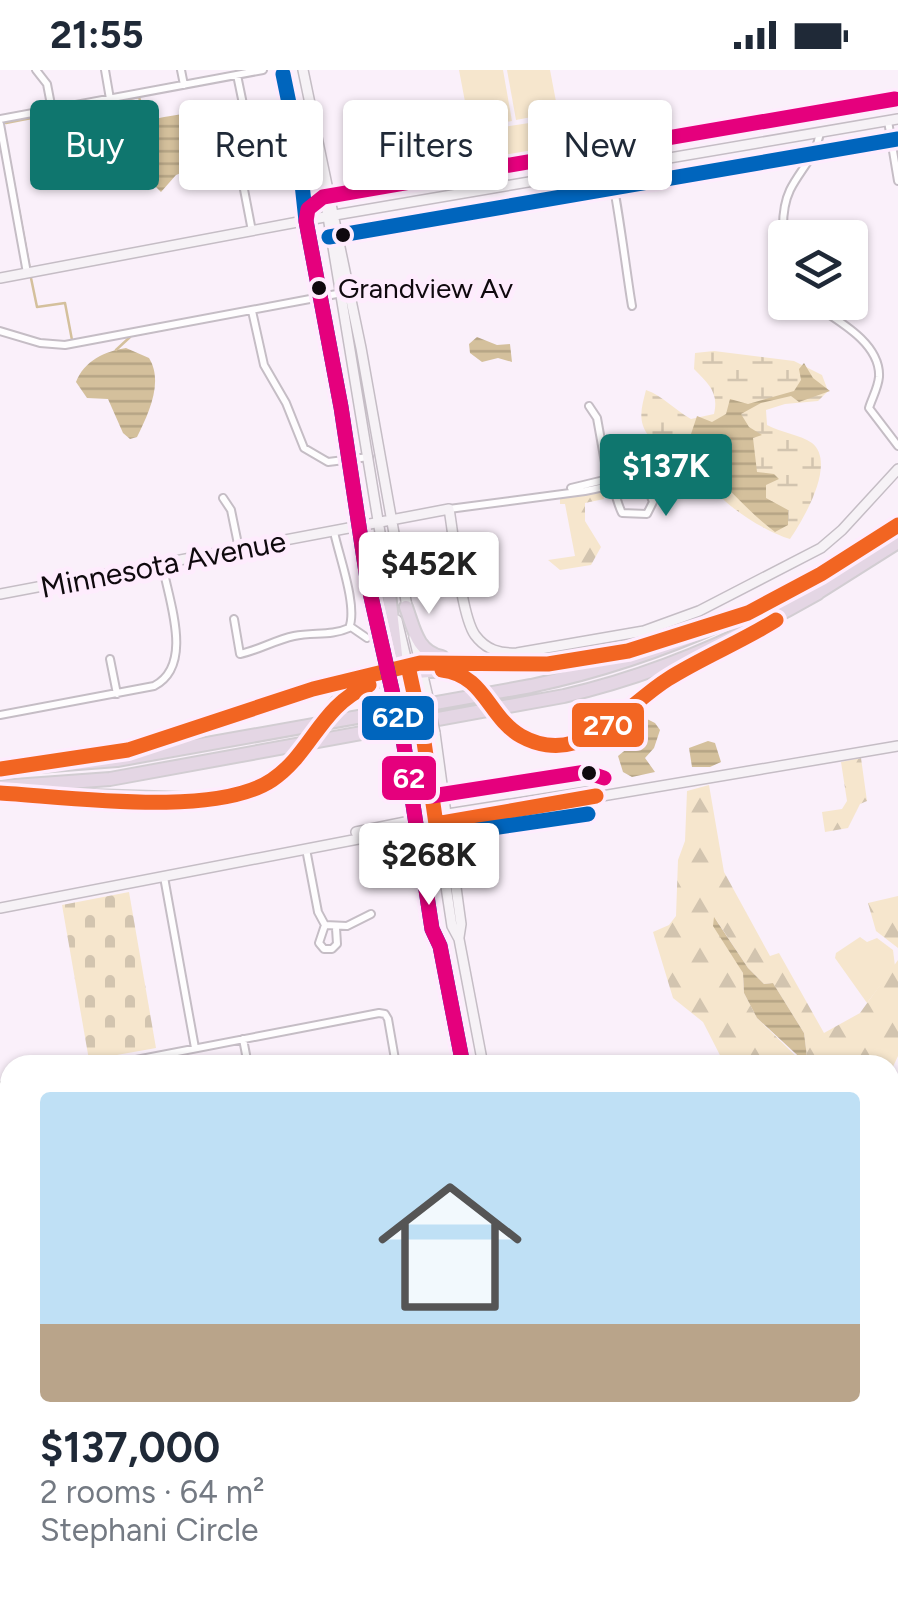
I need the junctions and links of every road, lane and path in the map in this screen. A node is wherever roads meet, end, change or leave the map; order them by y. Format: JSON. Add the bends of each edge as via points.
{"nodes":[{"id":1,"x":36,"y":70,"type":"edge"},
{"id":2,"x":105,"y":70,"type":"edge"},
{"id":3,"x":181,"y":70,"type":"edge"},
{"id":4,"x":264,"y":70,"type":"edge"},
{"id":5,"x":303,"y":70,"type":"edge"},
{"id":6,"x":237,"y":75,"type":"junction"},
{"id":7,"x":184,"y":85,"type":"junction"},
{"id":8,"x":110,"y":98,"type":"junction"},
{"id":9,"x":50,"y":100,"type":"edge"},
{"id":10,"x":100,"y":100,"type":"edge"},
{"id":11,"x":30,"y":115,"type":"edge"},
{"id":12,"x":893,"y":120,"type":"edge"},
{"id":13,"x":0,"y":121,"type":"edge"},
{"id":14,"x":820,"y":133,"type":"junction"},
{"id":15,"x":672,"y":159,"type":"edge"},
{"id":16,"x":898,"y":181,"type":"edge"},
{"id":17,"x":528,"y":183,"type":"edge"},
{"id":18,"x":612,"y":190,"type":"edge"},
{"id":19,"x":330,"y":216,"type":"junction"},
{"id":20,"x":784,"y":220,"type":"edge"},
{"id":21,"x":252,"y":231,"type":"junction"},
{"id":22,"x":27,"y":273,"type":"junction"},
{"id":23,"x":0,"y":278,"type":"edge"},
{"id":24,"x":345,"y":293,"type":"junction"},
{"id":25,"x":632,"y":306,"type":"dead end"},
{"id":26,"x":252,"y":310,"type":"junction"},
{"id":27,"x":837,"y":320,"type":"edge"},
{"id":28,"x":0,"y":332,"type":"edge"},
{"id":29,"x":589,"y":406,"type":"dead end"},
{"id":30,"x":898,"y":446,"type":"edge"},
{"id":31,"x":370,"y":457,"type":"junction"},
{"id":32,"x":898,"y":468,"type":"edge"},
{"id":33,"x":610,"y":481,"type":"junction"},
{"id":34,"x":223,"y":498,"type":"dead end"},
{"id":35,"x":449,"y":509,"type":"junction"},
{"id":36,"x":385,"y":521,"type":"junction"},
{"id":37,"x":898,"y":525,"type":"edge"},
{"id":38,"x":334,"y":532,"type":"junction"},
{"id":39,"x":898,"y":542,"type":"edge"},
{"id":40,"x":239,"y":549,"type":"junction"},
{"id":41,"x":162,"y":564,"type":"junction"},
{"id":42,"x":387,"y":576,"type":"junction"},
{"id":43,"x":818,"y":593,"type":"junction"},
{"id":44,"x":0,"y":594,"type":"edge"},
{"id":45,"x":406,"y":607,"type":"junction"},
{"id":46,"x":740,"y":617,"type":"junction"},
{"id":47,"x":234,"y":619,"type":"dead end"},
{"id":48,"x":351,"y":627,"type":"junction"},
{"id":49,"x":367,"y":638,"type":"dead end"},
{"id":50,"x":110,"y":659,"type":"dead end"},
{"id":51,"x":480,"y":662,"type":"junction"},
{"id":52,"x":415,"y":668,"type":"junction"},
{"id":53,"x":384,"y":670,"type":"junction"},
{"id":54,"x":117,"y":694,"type":"junction"},
{"id":55,"x":0,"y":716,"type":"edge"},
{"id":56,"x":898,"y":746,"type":"edge"},
{"id":57,"x":1,"y":769,"type":"edge"},
{"id":58,"x":0,"y":790,"type":"edge"},
{"id":59,"x":448,"y":818,"type":"junction"},
{"id":60,"x":436,"y":820,"type":"junction"},
{"id":61,"x":306,"y":848,"type":"junction"},
{"id":62,"x":164,"y":877,"type":"junction"},
{"id":63,"x":0,"y":908,"type":"edge"},
{"id":64,"x":370,"y":914,"type":"dead end"},
{"id":65,"x":325,"y":925,"type":"junction"},
{"id":66,"x":336,"y":928,"type":"junction"},
{"id":67,"x":459,"y":939,"type":"junction"},
{"id":68,"x":243,"y":1039,"type":"junction"},
{"id":69,"x":195,"y":1048,"type":"junction"},
{"id":70,"x":160,"y":1055,"type":"edge"},
{"id":71,"x":246,"y":1055,"type":"edge"},
{"id":72,"x":394,"y":1055,"type":"edge"},
{"id":73,"x":481,"y":1055,"type":"edge"}],
"edges":[{"from":1,"to":9,"type":"street"},
{"from":2,"to":8,"type":"street"},
{"from":3,"to":7,"type":"street"},
{"from":4,"to":6,"type":"street"},
{"from":5,"to":19,"type":"street"},
{"from":6,"to":7,"type":"street"},
{"from":6,"to":21,"type":"street","via":[[248,128],[242,179]]},
{"from":7,"to":8,"type":"street"},
{"from":8,"to":10,"type":"street"},
{"from":11,"to":13,"type":"street"},
{"from":12,"to":14,"type":"street"},
{"from":12,"to":16,"type":"street"},
{"from":13,"to":22,"type":"street"},
{"from":14,"to":15,"type":"street"},
{"from":14,"to":20,"type":"street","via":[[787,199]]},
{"from":17,"to":19,"type":"street"},
{"from":18,"to":25,"type":"street"},
{"from":19,"to":21,"type":"street"},
{"from":19,"to":24,"type":"street"},
{"from":21,"to":22,"type":"street"},
{"from":22,"to":23,"type":"street"},
{"from":24,"to":26,"type":"street"},
{"from":24,"to":31,"type":"street"},
{"from":24,"to":36,"type":"street"},
{"from":26,"to":28,"type":"street","via":[[65,345]]},
{"from":26,"to":31,"type":"street","via":[[264,365],[304,448],[328,462]]},
{"from":27,"to":30,"type":"street","via":[[869,347],[879,374],[869,408]]},
{"from":29,"to":33,"type":"street","via":[[598,418]]},
{"from":31,"to":36,"type":"street"},
{"from":32,"to":35,"type":"street","via":[[821,548],[699,611],[644,630],[518,653],[499,653],[472,630]]},
{"from":33,"to":33,"type":"street","via":[[622,512],[637,516],[651,509],[650,494]]},
{"from":33,"to":35,"type":"street","name":"Minnesota Avenue"},
{"from":34,"to":40,"type":"street"},
{"from":35,"to":36,"type":"street","name":"Minnesota Avenue"},
{"from":36,"to":38,"type":"street","name":"Minnesota Avenue"},
{"from":36,"to":42,"type":"street"},
{"from":36,"to":45,"type":"street"},
{"from":37,"to":46,"type":"highway"},
{"from":38,"to":40,"type":"street","name":"Minnesota Avenue"},
{"from":38,"to":48,"type":"street"},
{"from":39,"to":43,"type":"highway"},
{"from":40,"to":41,"type":"street","name":"Minnesota Avenue"},
{"from":41,"to":44,"type":"street","name":"Minnesota Avenue"},
{"from":41,"to":54,"type":"street","via":[[176,657],[163,682]]},
{"from":42,"to":52,"type":"street"},
{"from":42,"to":53,"type":"highway","via":[[396,654]]},
{"from":43,"to":52,"type":"highway","bridge":true,"via":[[665,680],[575,742],[540,744],[510,728],[470,677]]},
{"from":43,"to":58,"type":"highway","via":[[722,644],[588,691],[110,779]]},
{"from":45,"to":51,"type":"highway","via":[[426,651]]},
{"from":45,"to":52,"type":"street"},
{"from":46,"to":51,"type":"highway","via":[[594,659]]},
{"from":46,"to":57,"type":"highway","via":[[627,662],[531,686],[117,760]]},
{"from":47,"to":48,"type":"street","via":[[240,654],[288,637]]},
{"from":48,"to":49,"type":"street"},
{"from":50,"to":54,"type":"street"},
{"from":51,"to":52,"type":"highway"},
{"from":52,"to":53,"type":"highway"},
{"from":52,"to":58,"type":"highway","bridge":true,"via":[[354,690],[261,787],[217,800]]},
{"from":52,"to":59,"type":"street","bridge":true,"via":[[427,693]]},
{"from":52,"to":60,"type":"street","bridge":true},
{"from":53,"to":57,"type":"highway","via":[[128,750]]},
{"from":54,"to":55,"type":"street"},
{"from":56,"to":59,"type":"street"},
{"from":59,"to":60,"type":"street"},
{"from":59,"to":67,"type":"street"},
{"from":60,"to":61,"type":"street"},
{"from":60,"to":67,"type":"street"},
{"from":61,"to":62,"type":"street"},
{"from":61,"to":65,"type":"street"},
{"from":62,"to":63,"type":"street"},
{"from":62,"to":69,"type":"street"},
{"from":64,"to":66,"type":"street"},
{"from":65,"to":66,"type":"street"},
{"from":65,"to":66,"type":"street","via":[[319,943],[324,949],[337,944]]},
{"from":67,"to":73,"type":"street"},
{"from":68,"to":69,"type":"street"},
{"from":68,"to":71,"type":"street"},
{"from":68,"to":72,"type":"street","via":[[385,1014]]},
{"from":69,"to":70,"type":"street"}]}
